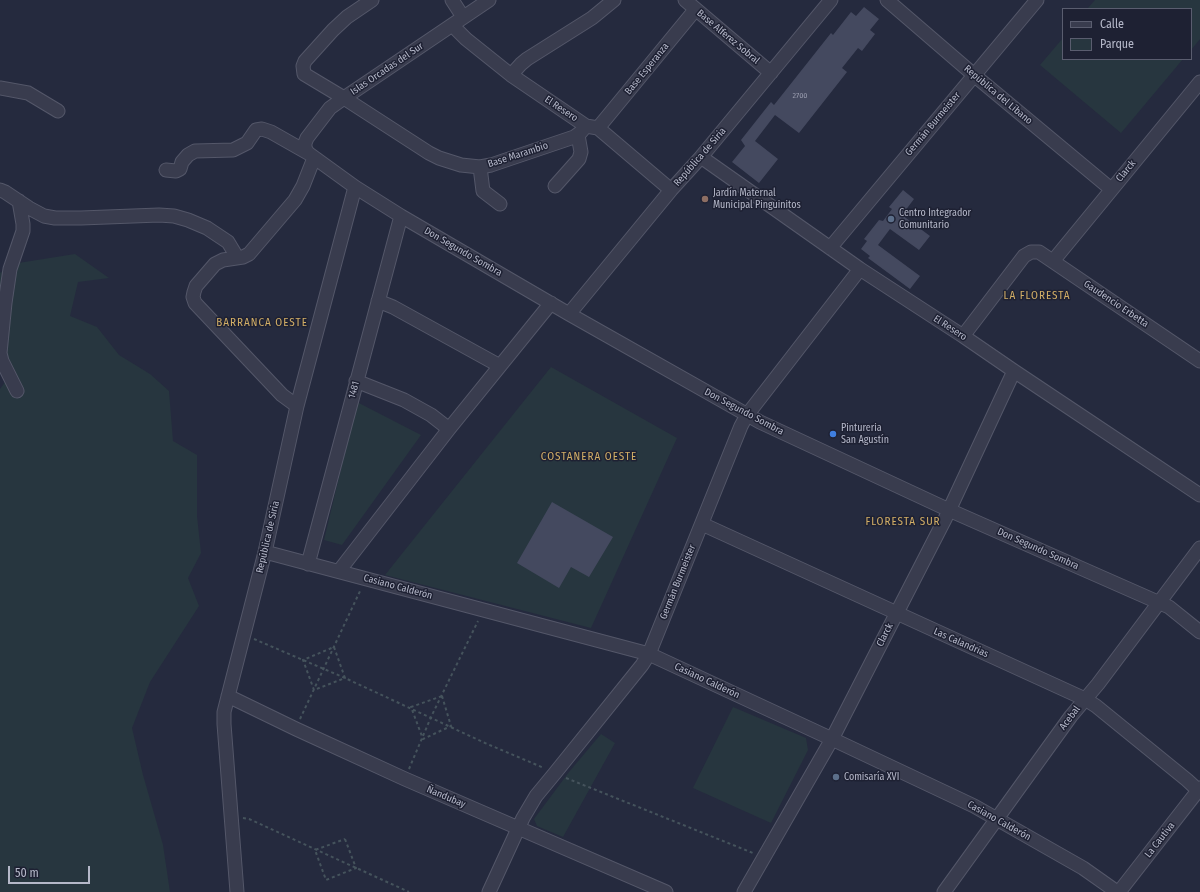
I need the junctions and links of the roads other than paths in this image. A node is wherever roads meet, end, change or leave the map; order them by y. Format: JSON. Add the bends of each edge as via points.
{"nodes":[{"id":1,"x":372,"y":0,"type":"edge"},
{"id":2,"x":452,"y":0,"type":"edge"},
{"id":3,"x":489,"y":0,"type":"edge"},
{"id":4,"x":614,"y":0,"type":"edge"},
{"id":5,"x":685,"y":0,"type":"edge"},
{"id":6,"x":831,"y":0,"type":"edge"},
{"id":7,"x":887,"y":0,"type":"edge"},
{"id":8,"x":1037,"y":0,"type":"edge"},
{"id":9,"x":695,"y":10,"type":"junction"},
{"id":10,"x":463,"y":17,"type":"junction"},
{"id":11,"x":452,"y":25,"type":"junction"},
{"id":12,"x":771,"y":73,"type":"junction"},
{"id":13,"x":511,"y":75,"type":"junction"},
{"id":14,"x":974,"y":75,"type":"junction"},
{"id":15,"x":1200,"y":82,"type":"edge"},
{"id":16,"x":0,"y":88,"type":"edge"},
{"id":17,"x":344,"y":98,"type":"junction"},
{"id":18,"x":58,"y":111,"type":"dead end"},
{"id":19,"x":587,"y":129,"type":"junction"},
{"id":20,"x":311,"y":156,"type":"junction"},
{"id":21,"x":701,"y":158,"type":"junction"},
{"id":22,"x":480,"y":167,"type":"junction"},
{"id":23,"x":166,"y":170,"type":"dead end"},
{"id":24,"x":555,"y":186,"type":"dead end"},
{"id":25,"x":354,"y":187,"type":"junction"},
{"id":26,"x":1111,"y":189,"type":"junction"},
{"id":27,"x":0,"y":190,"type":"edge"},
{"id":28,"x":671,"y":190,"type":"junction"},
{"id":29,"x":19,"y":201,"type":"junction"},
{"id":30,"x":500,"y":204,"type":"dead end"},
{"id":31,"x":44,"y":216,"type":"junction"},
{"id":32,"x":401,"y":216,"type":"junction"},
{"id":33,"x":23,"y":231,"type":"junction"},
{"id":34,"x":830,"y":248,"type":"junction"},
{"id":35,"x":237,"y":257,"type":"junction"},
{"id":36,"x":1053,"y":260,"type":"junction"},
{"id":37,"x":5,"y":268,"type":"edge"},
{"id":38,"x":860,"y":269,"type":"junction"},
{"id":39,"x":378,"y":301,"type":"junction"},
{"id":40,"x":551,"y":303,"type":"junction"},
{"id":41,"x":569,"y":314,"type":"junction"},
{"id":42,"x":963,"y":336,"type":"junction"},
{"id":43,"x":1200,"y":361,"type":"edge"},
{"id":44,"x":500,"y":366,"type":"junction"},
{"id":45,"x":1014,"y":372,"type":"junction"},
{"id":46,"x":356,"y":381,"type":"junction"},
{"id":47,"x":17,"y":391,"type":"dead end"},
{"id":48,"x":297,"y":406,"type":"junction"},
{"id":49,"x":747,"y":415,"type":"junction"},
{"id":50,"x":449,"y":429,"type":"junction"},
{"id":51,"x":1200,"y":495,"type":"edge"},
{"id":52,"x":950,"y":510,"type":"junction"},
{"id":53,"x":702,"y":524,"type":"junction"},
{"id":54,"x":1200,"y":548,"type":"edge"},
{"id":55,"x":265,"y":552,"type":"junction"},
{"id":56,"x":308,"y":564,"type":"junction"},
{"id":57,"x":339,"y":571,"type":"junction"},
{"id":58,"x":1160,"y":602,"type":"junction"},
{"id":59,"x":895,"y":613,"type":"junction"},
{"id":60,"x":1200,"y":632,"type":"edge"},
{"id":61,"x":648,"y":654,"type":"junction"},
{"id":62,"x":228,"y":696,"type":"junction"},
{"id":63,"x":1085,"y":699,"type":"junction"},
{"id":64,"x":832,"y":738,"type":"junction"},
{"id":65,"x":1199,"y":791,"type":"edge"},
{"id":66,"x":997,"y":819,"type":"junction"},
{"id":67,"x":518,"y":827,"type":"junction"},
{"id":68,"x":237,"y":892,"type":"edge"},
{"id":69,"x":489,"y":892,"type":"edge"},
{"id":70,"x":666,"y":892,"type":"edge"},
{"id":71,"x":744,"y":892,"type":"edge"},
{"id":72,"x":944,"y":892,"type":"edge"},
{"id":73,"x":1118,"y":892,"type":"edge"}],
"edges":[{"from":1,"to":17,"type":"street","name":"Base Marambio","via":[[333,30],[303,66],[306,77]]},
{"from":2,"to":10,"type":"street"},
{"from":3,"to":10,"type":"street","name":"Islas Orcadas del Sur"},
{"from":4,"to":13,"type":"street","via":[[592,18],[527,59]]},
{"from":5,"to":9,"type":"street","name":"Base Alferez Sobral"},
{"from":6,"to":12,"type":"street","name":"República de Siria"},
{"from":7,"to":14,"type":"street","name":"República del Líbano"},
{"from":8,"to":14,"type":"street","name":"Germán Burmeister"},
{"from":9,"to":12,"type":"street","name":"Base Alferez Sobral"},
{"from":9,"to":19,"type":"street","name":"Base Esperanza"},
{"from":10,"to":11,"type":"street","name":"Islas Orcadas del Sur"},
{"from":11,"to":13,"type":"street","name":"El Resero"},
{"from":11,"to":17,"type":"street","name":"Islas Orcadas del Sur"},
{"from":12,"to":21,"type":"street","name":"República de Siria"},
{"from":13,"to":19,"type":"street","name":"El Resero"},
{"from":14,"to":26,"type":"street","name":"República del Líbano"},
{"from":14,"to":34,"type":"street","name":"Germán Burmeister"},
{"from":15,"to":26,"type":"street","name":"Clarck"},
{"from":16,"to":18,"type":"street","via":[[28,93]]},
{"from":17,"to":20,"type":"street","name":"Islas Orcadas del Sur","via":[[330,108],[307,138],[305,148]]},
{"from":17,"to":22,"type":"street","name":"Base Marambio","via":[[439,158],[461,165]]},
{"from":19,"to":22,"type":"street","name":"Base Marambio"},
{"from":19,"to":24,"type":"street","via":[[579,159]]},
{"from":19,"to":28,"type":"street","name":"El Resero"},
{"from":20,"to":23,"type":"street","name":"Don Segundo Sombra","via":[[262,128],[256,130],[247,143],[233,150],[196,151],[188,155],[180,169]]},
{"from":20,"to":25,"type":"street","name":"Don Segundo Sombra"},
{"from":20,"to":35,"type":"street","name":"Islas Orcadas del Sur","via":[[303,186],[295,200],[249,254]]},
{"from":21,"to":28,"type":"street","name":"República de Siria"},
{"from":21,"to":34,"type":"street","name":"El Resero"},
{"from":22,"to":30,"type":"street","via":[[483,191]]},
{"from":25,"to":32,"type":"street","name":"Don Segundo Sombra"},
{"from":25,"to":48,"type":"street","name":"República de Siria"},
{"from":26,"to":36,"type":"street","name":"Clarck"},
{"from":27,"to":29,"type":"street"},
{"from":28,"to":41,"type":"street","name":"República de Siria"},
{"from":29,"to":31,"type":"street"},
{"from":29,"to":33,"type":"street"},
{"from":31,"to":33,"type":"street"},
{"from":31,"to":35,"type":"street","via":[[174,216],[212,231],[228,242]]},
{"from":32,"to":39,"type":"street","name":"1481"},
{"from":32,"to":40,"type":"street","name":"Don Segundo Sombra"},
{"from":33,"to":37,"type":"street"},
{"from":34,"to":38,"type":"street","name":"El Resero"},
{"from":35,"to":48,"type":"street","name":"Islas Orcadas del Sur","via":[[215,264],[196,286],[193,297],[195,303],[282,395]]},
{"from":36,"to":42,"type":"street","name":"Gaudencio Erbetta","via":[[1039,252],[1031,252],[1024,256]]},
{"from":36,"to":43,"type":"street","name":"Gaudencio Erbetta"},
{"from":37,"to":47,"type":"street","via":[[5,303],[0,353]]},
{"from":38,"to":42,"type":"street","name":"El Resero"},
{"from":38,"to":49,"type":"street","name":"Germán Burmeister"},
{"from":39,"to":44,"type":"street"},
{"from":39,"to":46,"type":"street","name":"1481"},
{"from":40,"to":41,"type":"street","name":"Don Segundo Sombra"},
{"from":40,"to":44,"type":"street"},
{"from":41,"to":49,"type":"street","name":"Don Segundo Sombra"},
{"from":42,"to":45,"type":"street","name":"El Resero"},
{"from":44,"to":50,"type":"street"},
{"from":45,"to":51,"type":"street","name":"El Resero"},
{"from":45,"to":52,"type":"street","name":"Clarck"},
{"from":46,"to":50,"type":"street","via":[[409,403]]},
{"from":46,"to":56,"type":"street","name":"1481"},
{"from":48,"to":55,"type":"street","name":"República de Siria"},
{"from":49,"to":52,"type":"street","name":"Don Segundo Sombra"},
{"from":49,"to":53,"type":"street","name":"Germán Burmeister"},
{"from":50,"to":57,"type":"street"},
{"from":52,"to":58,"type":"street","name":"Don Segundo Sombra"},
{"from":52,"to":59,"type":"street","name":"Clarck"},
{"from":53,"to":59,"type":"street","name":"Las Calandrias"},
{"from":53,"to":61,"type":"street","name":"Germán Burmeister"},
{"from":54,"to":58,"type":"street","name":"Acebal"},
{"from":55,"to":56,"type":"street","name":"Casiano Calderón"},
{"from":55,"to":62,"type":"street","name":"República de Siria"},
{"from":56,"to":57,"type":"street","name":"Casiano Calderón"},
{"from":57,"to":61,"type":"street","name":"Casiano Calderón"},
{"from":58,"to":60,"type":"street","name":"Don Segundo Sombra"},
{"from":58,"to":63,"type":"street","name":"Acebal"},
{"from":59,"to":63,"type":"street","name":"Las Calandrias"},
{"from":59,"to":64,"type":"street","name":"Clarck"},
{"from":61,"to":64,"type":"street","name":"Casiano Calderón"},
{"from":61,"to":67,"type":"street","name":"Germán Burmeister","via":[[536,796]]},
{"from":62,"to":67,"type":"street","name":"Ñandubay","via":[[405,779]]},
{"from":62,"to":68,"type":"street","name":"República de Siria","via":[[224,724]]},
{"from":63,"to":65,"type":"street","name":"Las Calandrias"},
{"from":63,"to":66,"type":"street","name":"Acebal"},
{"from":64,"to":66,"type":"street","name":"Casiano Calderón"},
{"from":64,"to":71,"type":"street","name":"Clarck"},
{"from":65,"to":73,"type":"street","name":"La Cautiva"},
{"from":66,"to":72,"type":"street","name":"Acebal"},
{"from":66,"to":73,"type":"street","name":"Casiano Calderón"},
{"from":67,"to":69,"type":"street","name":"Germán Burmeister"},
{"from":67,"to":70,"type":"street","name":"Ñandubay"}]}
